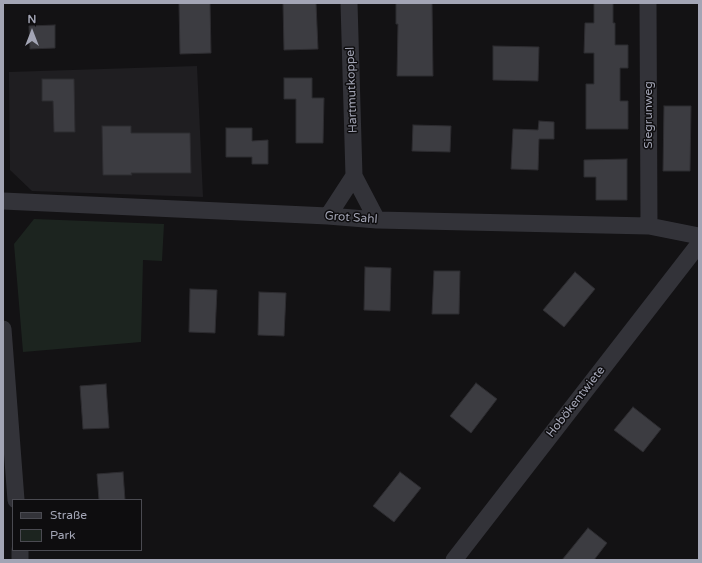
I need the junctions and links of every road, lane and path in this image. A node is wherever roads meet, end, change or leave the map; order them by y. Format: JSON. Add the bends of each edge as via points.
{"nodes":[{"id":1,"x":349,"y":3,"type":"edge"},
{"id":2,"x":648,"y":3,"type":"edge"},
{"id":3,"x":354,"y":176,"type":"junction"},
{"id":4,"x":3,"y":201,"type":"edge"},
{"id":5,"x":328,"y":216,"type":"junction"},
{"id":6,"x":377,"y":220,"type":"junction"},
{"id":7,"x":649,"y":226,"type":"junction"},
{"id":8,"x":699,"y":236,"type":"edge"},
{"id":9,"x":699,"y":244,"type":"edge"},
{"id":10,"x":3,"y":329,"type":"edge"},
{"id":11,"x":16,"y":499,"type":"edge"},
{"id":12,"x":454,"y":560,"type":"edge"}],
"edges":[{"from":1,"to":3,"type":"street","name":"Hartmutkoppel"},
{"from":2,"to":7,"type":"street","name":"Siegrunweg"},
{"from":3,"to":5,"type":"street"},
{"from":3,"to":6,"type":"street","name":"Hartmutkoppel"},
{"from":4,"to":5,"type":"street","name":"Grot Sahl"},
{"from":5,"to":6,"type":"street","name":"Grot Sahl"},
{"from":6,"to":7,"type":"street","name":"Grot Sahl"},
{"from":7,"to":8,"type":"street","name":"Grot Sahl"},
{"from":9,"to":12,"type":"street","name":"Hobökentwiete"},
{"from":10,"to":11,"type":"street"}]}
